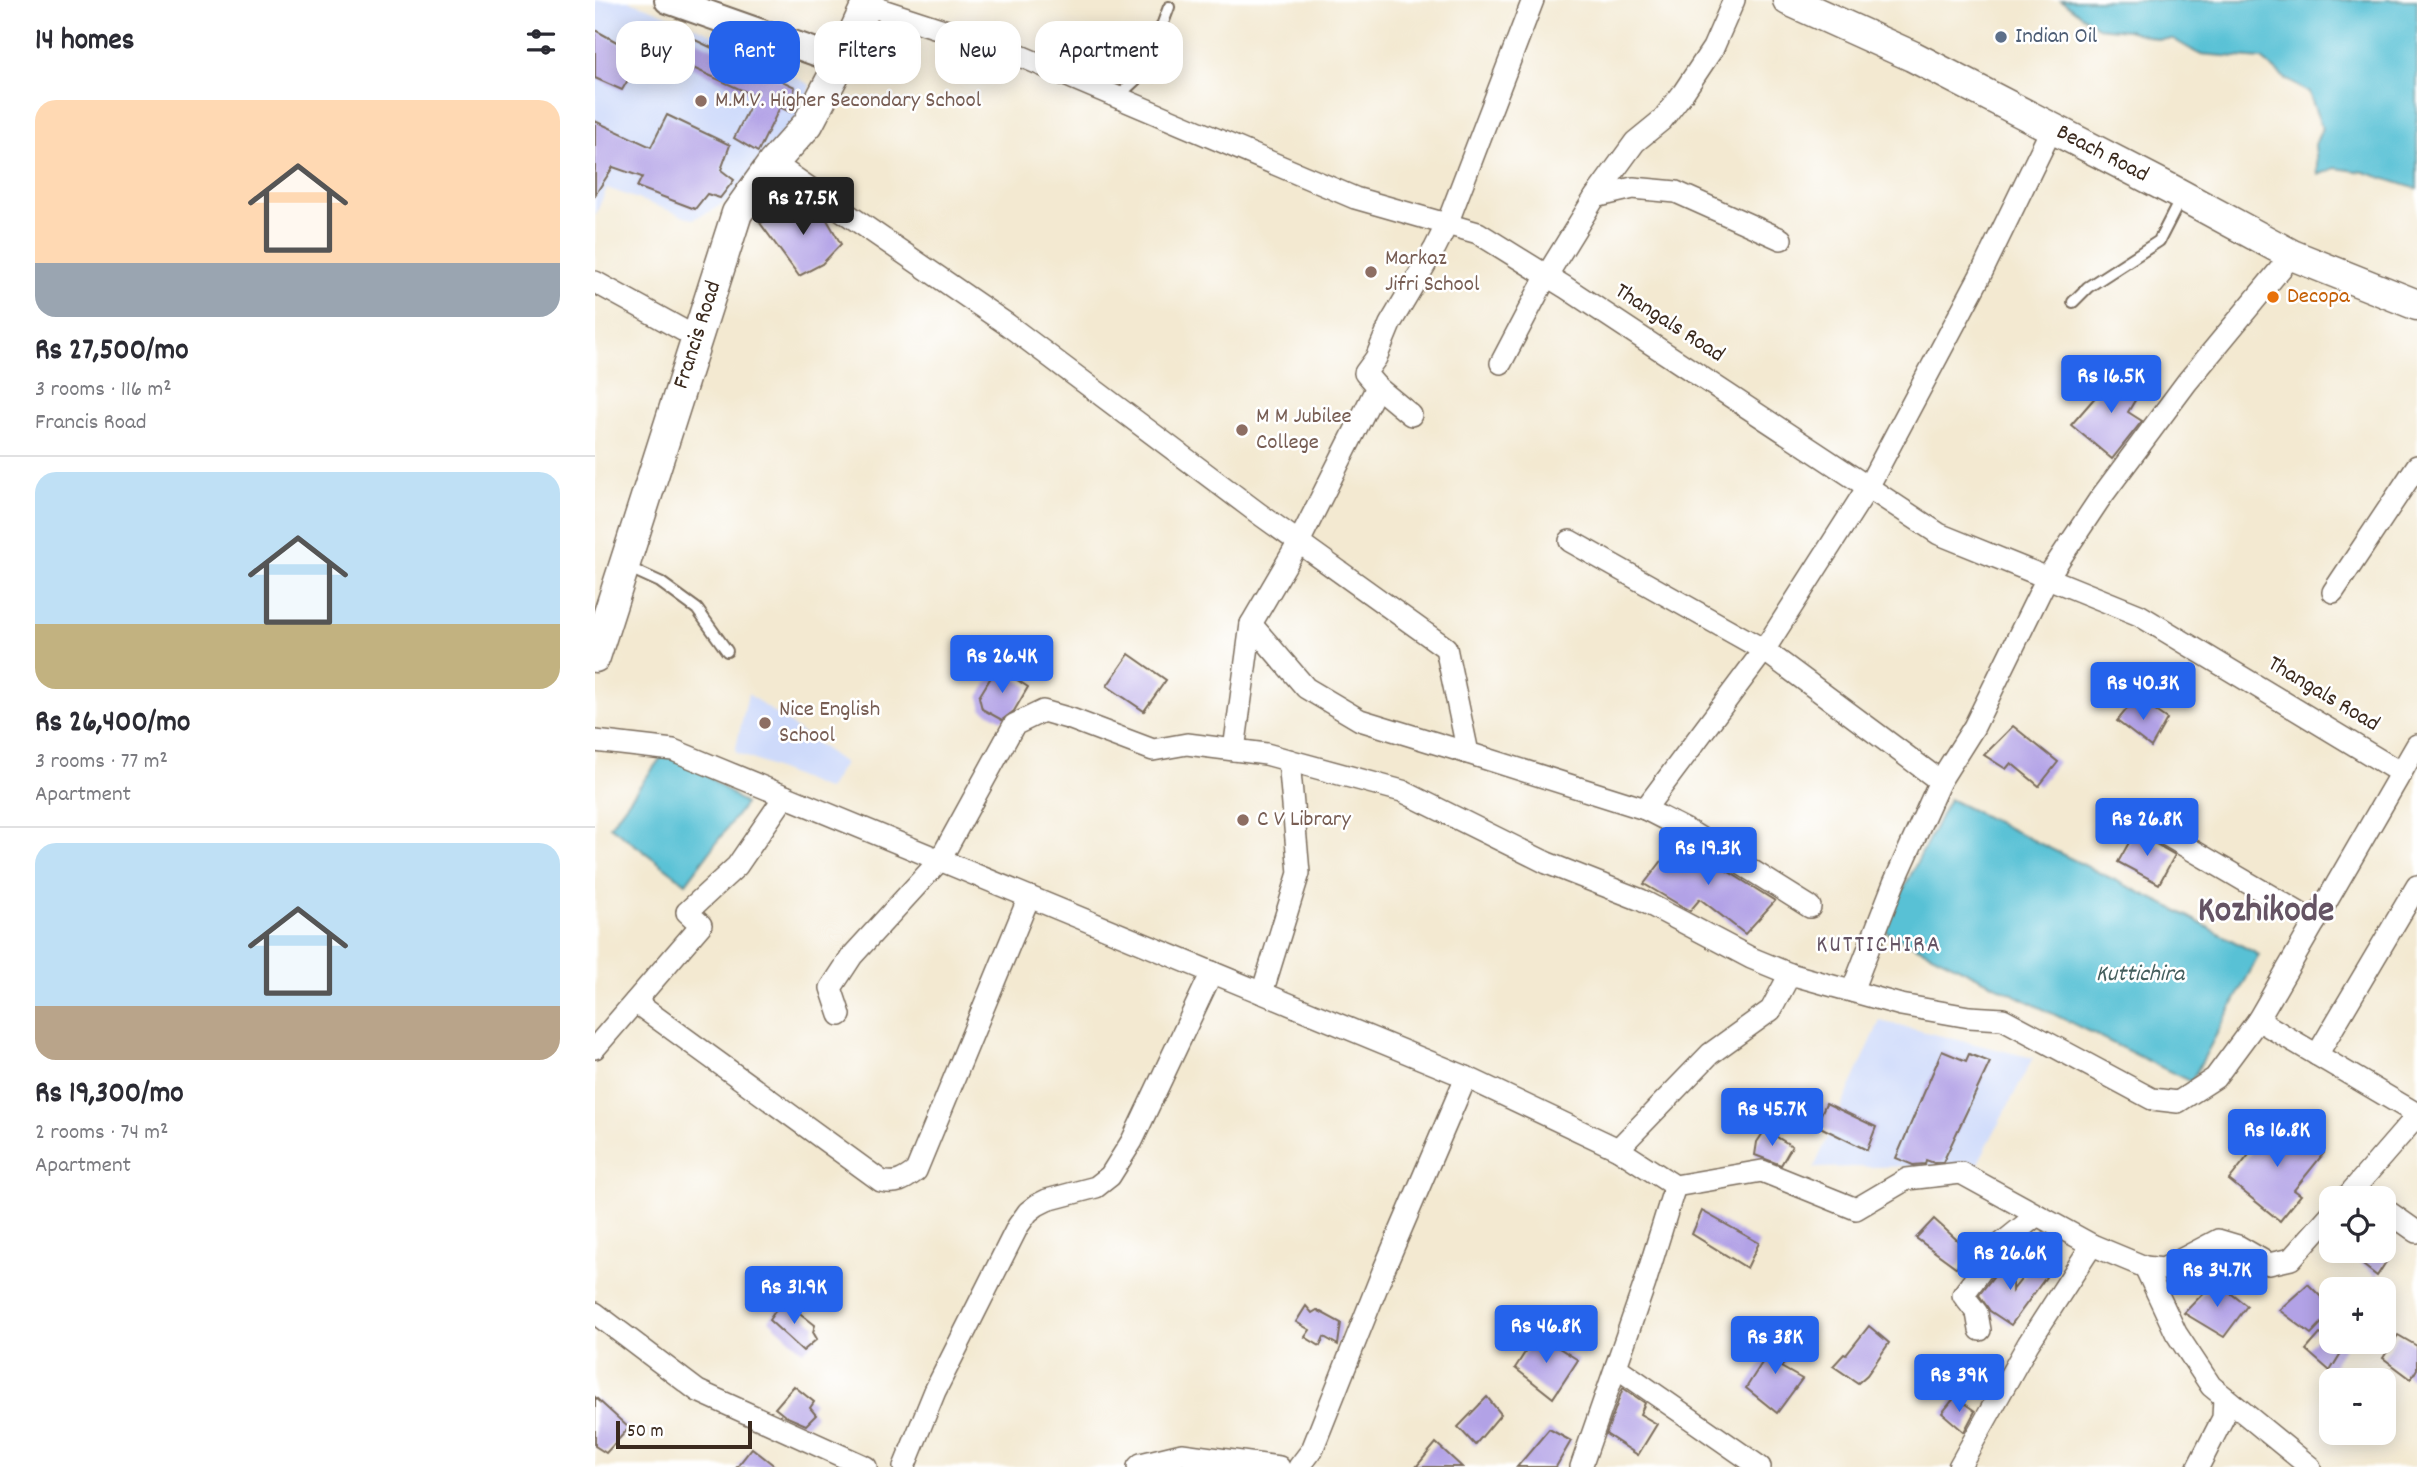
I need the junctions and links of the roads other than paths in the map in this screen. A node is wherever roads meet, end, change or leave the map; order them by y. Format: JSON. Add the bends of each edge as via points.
{"nodes":[{"id":1,"x":669,"y":0,"type":"edge"},
{"id":2,"x":1533,"y":0,"type":"edge"},
{"id":3,"x":1734,"y":0,"type":"edge"},
{"id":4,"x":1788,"y":0,"type":"edge"},
{"id":5,"x":868,"y":3,"type":"edge"},
{"id":6,"x":1169,"y":7,"type":"dead end"},
{"id":7,"x":860,"y":21,"type":"edge"},
{"id":8,"x":814,"y":51,"type":"edge"},
{"id":9,"x":829,"y":84,"type":"edge"},
{"id":10,"x":1117,"y":97,"type":"junction"},
{"id":11,"x":2052,"y":128,"type":"junction"},
{"id":12,"x":773,"y":163,"type":"junction"},
{"id":13,"x":2182,"y":195,"type":"junction"},
{"id":14,"x":1595,"y":198,"type":"junction"},
{"id":15,"x":1447,"y":224,"type":"junction"},
{"id":16,"x":1780,"y":239,"type":"dead end"},
{"id":17,"x":2292,"y":255,"type":"junction"},
{"id":18,"x":1547,"y":275,"type":"junction"},
{"id":19,"x":595,"y":282,"type":"edge"},
{"id":20,"x":2073,"y":302,"type":"dead end"},
{"id":21,"x":2417,"y":305,"type":"edge"},
{"id":22,"x":698,"y":338,"type":"junction"},
{"id":23,"x":1501,"y":363,"type":"dead end"},
{"id":24,"x":1377,"y":387,"type":"junction"},
{"id":25,"x":1411,"y":415,"type":"dead end"},
{"id":26,"x":2417,"y":466,"type":"edge"},
{"id":27,"x":1868,"y":487,"type":"junction"},
{"id":28,"x":1570,"y":541,"type":"dead end"},
{"id":29,"x":1299,"y":542,"type":"junction"},
{"id":30,"x":624,"y":566,"type":"junction"},
{"id":31,"x":2047,"y":578,"type":"junction"},
{"id":32,"x":2333,"y":592,"type":"dead end"},
{"id":33,"x":601,"y":613,"type":"edge"},
{"id":34,"x":1251,"y":624,"type":"junction"},
{"id":35,"x":1764,"y":650,"type":"junction"},
{"id":36,"x":727,"y":651,"type":"dead end"},
{"id":37,"x":595,"y":657,"type":"edge"},
{"id":38,"x":595,"y":741,"type":"edge"},
{"id":39,"x":2417,"y":745,"type":"edge"},
{"id":40,"x":1234,"y":750,"type":"junction"},
{"id":41,"x":1468,"y":753,"type":"junction"},
{"id":42,"x":1289,"y":760,"type":"junction"},
{"id":43,"x":2408,"y":770,"type":"edge"},
{"id":44,"x":1940,"y":781,"type":"junction"},
{"id":45,"x":785,"y":796,"type":"junction"},
{"id":46,"x":1645,"y":809,"type":"junction"},
{"id":47,"x":2139,"y":819,"type":"dead end"},
{"id":48,"x":940,"y":860,"type":"junction"},
{"id":49,"x":2417,"y":886,"type":"edge"},
{"id":50,"x":1030,"y":897,"type":"junction"},
{"id":51,"x":1810,"y":907,"type":"dead end"},
{"id":52,"x":2315,"y":922,"type":"junction"},
{"id":53,"x":1212,"y":972,"type":"junction"},
{"id":54,"x":1790,"y":974,"type":"junction"},
{"id":55,"x":1851,"y":991,"type":"junction"},
{"id":56,"x":1262,"y":993,"type":"junction"},
{"id":57,"x":635,"y":1002,"type":"junction"},
{"id":58,"x":840,"y":1015,"type":"dead end"},
{"id":59,"x":2258,"y":1020,"type":"junction"},
{"id":60,"x":595,"y":1048,"type":"edge"},
{"id":61,"x":2317,"y":1055,"type":"junction"},
{"id":62,"x":1466,"y":1077,"type":"junction"},
{"id":63,"x":2417,"y":1115,"type":"edge"},
{"id":64,"x":1618,"y":1149,"type":"junction"},
{"id":65,"x":1675,"y":1186,"type":"junction"},
{"id":66,"x":2364,"y":1186,"type":"edge"},
{"id":67,"x":2037,"y":1215,"type":"junction"},
{"id":68,"x":2396,"y":1217,"type":"edge"},
{"id":69,"x":2319,"y":1228,"type":"edge"},
{"id":70,"x":2417,"y":1232,"type":"edge"},
{"id":71,"x":2092,"y":1245,"type":"junction"},
{"id":72,"x":2145,"y":1267,"type":"junction"},
{"id":73,"x":595,"y":1313,"type":"edge"},
{"id":74,"x":1980,"y":1330,"type":"dead end"},
{"id":75,"x":1616,"y":1367,"type":"junction"},
{"id":76,"x":2224,"y":1397,"type":"junction"},
{"id":77,"x":866,"y":1467,"type":"edge"},
{"id":78,"x":904,"y":1467,"type":"edge"},
{"id":79,"x":1138,"y":1467,"type":"edge"},
{"id":80,"x":1279,"y":1467,"type":"edge"},
{"id":81,"x":1299,"y":1467,"type":"edge"},
{"id":82,"x":1581,"y":1467,"type":"edge"},
{"id":83,"x":1760,"y":1467,"type":"edge"},
{"id":84,"x":1959,"y":1467,"type":"edge"},
{"id":85,"x":2198,"y":1467,"type":"edge"},
{"id":86,"x":2310,"y":1467,"type":"edge"}],
"edges":[{"from":1,"to":8,"type":"street"},
{"from":2,"to":15,"type":"street"},
{"from":3,"to":14,"type":"street","via":[[1713,48],[1683,93],[1662,120],[1635,142]]},
{"from":4,"to":11,"type":"main road","name":"Beach Road","via":[[1912,55]]},
{"from":5,"to":7,"type":"main road","name":"Francis Road"},
{"from":5,"to":10,"type":"street","name":"Thangals Road","via":[[1011,52]]},
{"from":6,"to":10,"type":"lane","via":[[1145,71]]},
{"from":9,"to":12,"type":"main road","name":"Francis Road","via":[[808,124]]},
{"from":10,"to":15,"type":"street","name":"Thangals Road","via":[[1355,198]]},
{"from":11,"to":13,"type":"main road","name":"Beach Road"},
{"from":11,"to":27,"type":"street"},
{"from":12,"to":22,"type":"main road","name":"Francis Road","via":[[737,213]]},
{"from":12,"to":29,"type":"street","via":[[1008,325]]},
{"from":13,"to":17,"type":"main road","name":"Beach Road"},
{"from":13,"to":20,"type":"lane","via":[[2159,241],[2088,287]]},
{"from":14,"to":16,"type":"street","via":[[1633,188],[1676,192]]},
{"from":14,"to":18,"type":"street"},
{"from":15,"to":18,"type":"street","name":"Thangals Road","via":[[1478,233]]},
{"from":15,"to":24,"type":"street","via":[[1365,373]]},
{"from":17,"to":21,"type":"main road","name":"Beach Road"},
{"from":17,"to":31,"type":"street","via":[[2186,382]]},
{"from":18,"to":23,"type":"street"},
{"from":18,"to":27,"type":"street","name":"Thangals Road"},
{"from":19,"to":22,"type":"street"},
{"from":22,"to":30,"type":"main road","name":"Francis Road"},
{"from":24,"to":25,"type":"street"},
{"from":24,"to":29,"type":"street"},
{"from":26,"to":32,"type":"street"},
{"from":27,"to":31,"type":"street","name":"Thangals Road","via":[[1939,534]]},
{"from":27,"to":35,"type":"street"},
{"from":28,"to":35,"type":"street"},
{"from":29,"to":34,"type":"street"},
{"from":29,"to":41,"type":"street","via":[[1445,648]]},
{"from":30,"to":33,"type":"main road","name":"Francis Road"},
{"from":30,"to":36,"type":"lane","via":[[660,582],[697,609]]},
{"from":31,"to":43,"type":"street","name":"Thangals Road","via":[[2139,615]]},
{"from":31,"to":44,"type":"street","via":[[1973,727]]},
{"from":33,"to":37,"type":"main road","name":"Francis Road"},
{"from":34,"to":40,"type":"street"},
{"from":34,"to":41,"type":"street","via":[[1306,688],[1360,720]]},
{"from":35,"to":44,"type":"street"},
{"from":35,"to":46,"type":"street"},
{"from":38,"to":45,"type":"street","via":[[673,750]]},
{"from":39,"to":43,"type":"street"},
{"from":40,"to":42,"type":"street"},
{"from":40,"to":48,"type":"street","via":[[1187,744],[1153,750],[1043,711],[1014,725]]},
{"from":41,"to":46,"type":"street"},
{"from":42,"to":54,"type":"street","via":[[1402,791]]},
{"from":42,"to":56,"type":"street","via":[[1299,873]]},
{"from":43,"to":52,"type":"street"},
{"from":44,"to":55,"type":"street"},
{"from":45,"to":48,"type":"street"},
{"from":45,"to":57,"type":"street","via":[[737,866],[687,912],[701,925]]},
{"from":46,"to":51,"type":"street"},
{"from":47,"to":52,"type":"street"},
{"from":48,"to":50,"type":"street"},
{"from":48,"to":58,"type":"street","via":[[852,956],[831,988]]},
{"from":49,"to":61,"type":"street"},
{"from":50,"to":53,"type":"street"},
{"from":50,"to":57,"type":"street","via":[[916,1171],[892,1184],[881,1181]]},
{"from":52,"to":59,"type":"street"},
{"from":53,"to":56,"type":"street"},
{"from":53,"to":78,"type":"street","via":[[1132,1142],[1110,1176],[1096,1187],[1037,1205],[1018,1226],[935,1391]]},
{"from":54,"to":55,"type":"street"},
{"from":54,"to":64,"type":"street","via":[[1771,1010],[1710,1054]]},
{"from":55,"to":59,"type":"street","via":[[1901,1005],[2003,1019],[2152,1099],[2178,1102],[2215,1078]]},
{"from":56,"to":62,"type":"street"},
{"from":57,"to":60,"type":"street"},
{"from":59,"to":61,"type":"street"},
{"from":61,"to":63,"type":"street"},
{"from":62,"to":64,"type":"street"},
{"from":62,"to":81,"type":"street","via":[[1313,1450]]},
{"from":63,"to":66,"type":"street"},
{"from":64,"to":65,"type":"street"},
{"from":65,"to":67,"type":"street","via":[[1762,1171],[1856,1209],[1907,1179],[1961,1173]]},
{"from":65,"to":75,"type":"street"},
{"from":67,"to":71,"type":"street"},
{"from":67,"to":74,"type":"street","via":[[2001,1244],[1963,1295],[1976,1313]]},
{"from":68,"to":70,"type":"street"},
{"from":69,"to":72,"type":"street","via":[[2291,1259],[2269,1264],[2218,1240],[2163,1269]]},
{"from":71,"to":72,"type":"street"},
{"from":71,"to":84,"type":"street","via":[[2028,1344]]},
{"from":72,"to":76,"type":"street","via":[[2176,1333],[2211,1386]]},
{"from":73,"to":77,"type":"street","via":[[698,1391]]},
{"from":75,"to":82,"type":"street"},
{"from":75,"to":83,"type":"street"},
{"from":76,"to":85,"type":"street","via":[[2223,1418]]},
{"from":76,"to":86,"type":"street"},
{"from":79,"to":80,"type":"street","via":[[1182,1454]]}]}
